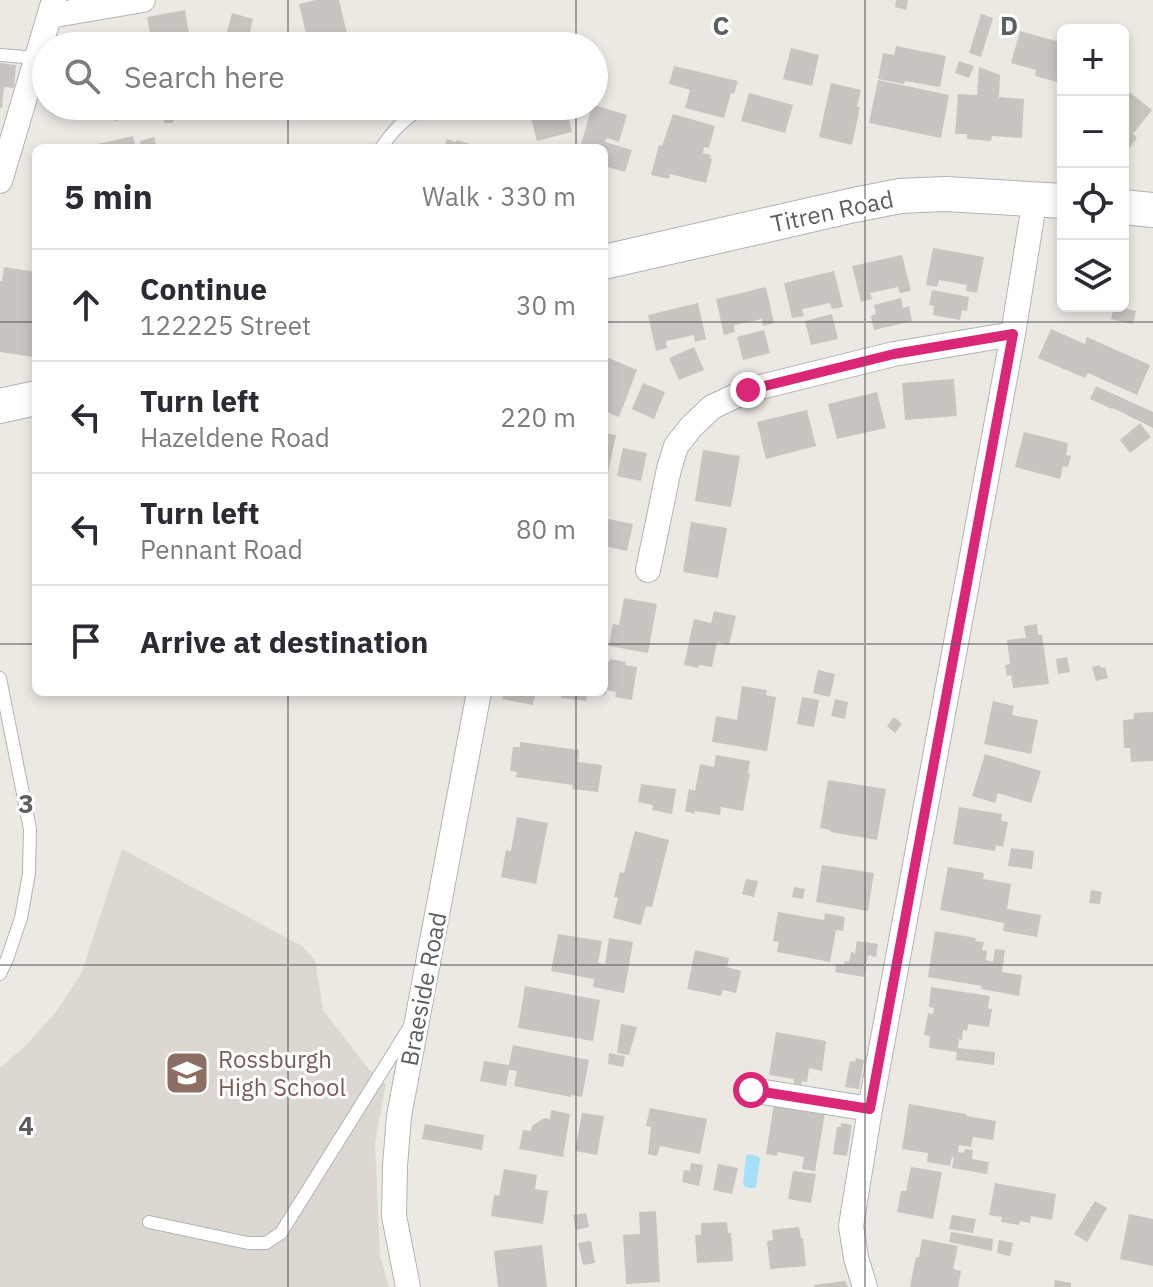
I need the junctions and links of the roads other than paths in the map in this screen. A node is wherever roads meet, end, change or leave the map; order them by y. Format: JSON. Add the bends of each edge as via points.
{"nodes":[{"id":1,"x":143,"y":0,"type":"edge"},
{"id":2,"x":51,"y":8,"type":"edge"},
{"id":3,"x":44,"y":32,"type":"edge"},
{"id":4,"x":0,"y":55,"type":"edge"},
{"id":5,"x":32,"y":58,"type":"edge"},
{"id":6,"x":32,"y":72,"type":"edge"},
{"id":7,"x":405,"y":120,"type":"edge"},
{"id":8,"x":384,"y":144,"type":"edge"},
{"id":9,"x":0,"y":181,"type":"edge"},
{"id":10,"x":1049,"y":200,"type":"edge"},
{"id":11,"x":1129,"y":208,"type":"edge"},
{"id":12,"x":1153,"y":210,"type":"edge"},
{"id":13,"x":608,"y":261,"type":"edge"},
{"id":14,"x":1013,"y":334,"type":"junction"},
{"id":15,"x":32,"y":399,"type":"edge"},
{"id":16,"x":0,"y":406,"type":"edge"},
{"id":17,"x":648,"y":570,"type":"dead end"},
{"id":18,"x":0,"y":678,"type":"edge"},
{"id":19,"x":478,"y":696,"type":"edge"},
{"id":20,"x":0,"y":974,"type":"edge"},
{"id":21,"x":419,"y":1011,"type":"junction"},
{"id":22,"x":751,"y":1090,"type":"dead end"},
{"id":23,"x":870,"y":1109,"type":"junction"},
{"id":24,"x":149,"y":1222,"type":"dead end"},
{"id":25,"x":408,"y":1287,"type":"edge"},
{"id":26,"x":865,"y":1287,"type":"edge"}],
"edges":[{"from":1,"to":2,"type":"street"},
{"from":2,"to":3,"type":"street"},
{"from":4,"to":5,"type":"lane"},
{"from":6,"to":9,"type":"street"},
{"from":7,"to":8,"type":"lane"},
{"from":10,"to":13,"type":"street","name":"Titren Road","via":[[900,196]]},
{"from":10,"to":14,"type":"street"},
{"from":11,"to":12,"type":"street"},
{"from":14,"to":17,"type":"street","via":[[894,354],[748,390],[712,407],[676,446]]},
{"from":14,"to":23,"type":"street"},
{"from":15,"to":16,"type":"street"},
{"from":18,"to":20,"type":"lane","via":[[30,829],[21,918]]},
{"from":19,"to":21,"type":"street","name":"Braeside Road"},
{"from":21,"to":24,"type":"lane","via":[[281,1233],[266,1243],[248,1243]]},
{"from":21,"to":25,"type":"street","name":"Braeside Road","via":[[395,1166],[394,1216]]},
{"from":22,"to":23,"type":"street"},
{"from":23,"to":26,"type":"street","via":[[851,1226]]}]}
